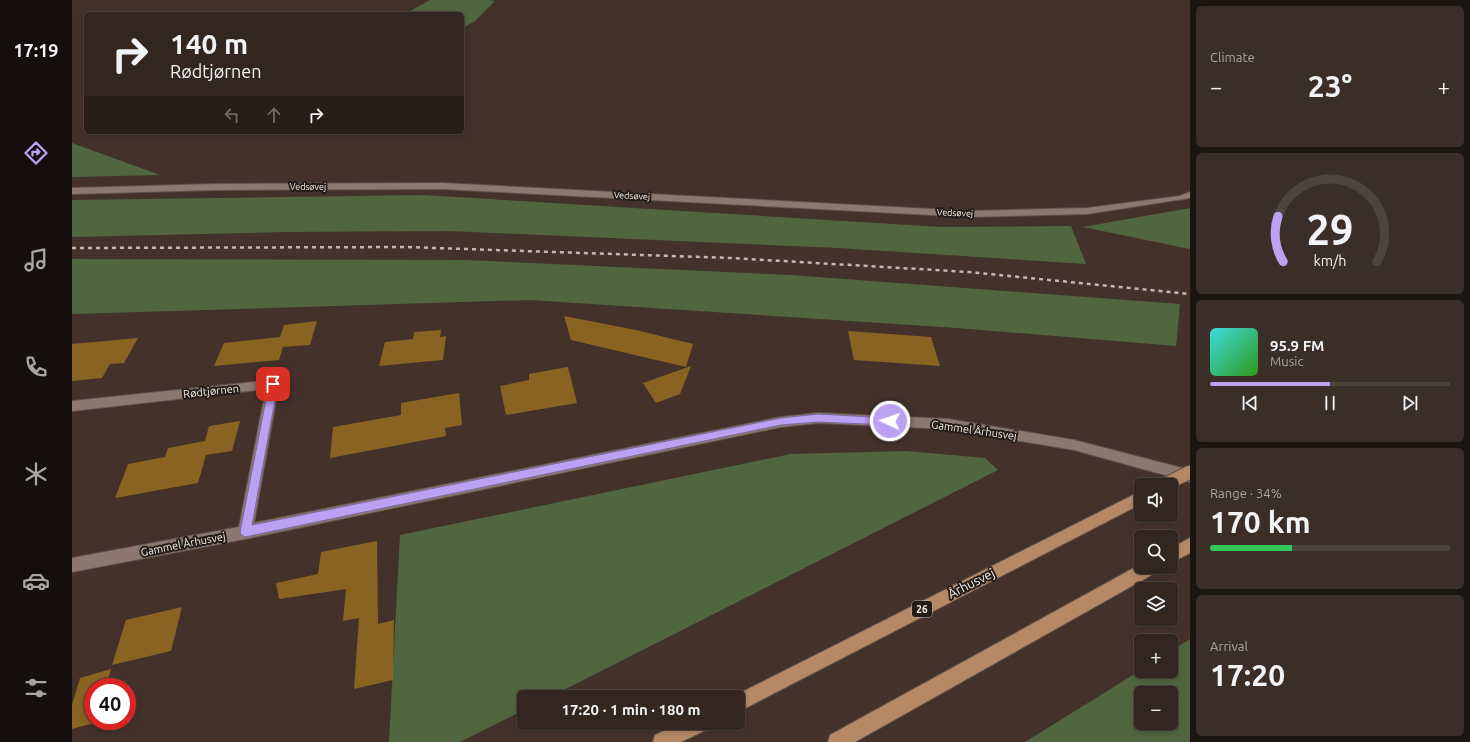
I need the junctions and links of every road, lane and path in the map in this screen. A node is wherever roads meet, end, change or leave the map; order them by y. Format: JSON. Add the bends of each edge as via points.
{"nodes":[{"id":1,"x":72,"y":191,"type":"edge"},
{"id":2,"x":1190,"y":195,"type":"edge"},
{"id":3,"x":72,"y":406,"type":"edge"},
{"id":4,"x":1190,"y":472,"type":"edge"},
{"id":5,"x":1190,"y":476,"type":"edge"},
{"id":6,"x":1178,"y":478,"type":"edge"},
{"id":7,"x":1134,"y":500,"type":"edge"},
{"id":8,"x":245,"y":532,"type":"junction"},
{"id":9,"x":1190,"y":545,"type":"edge"},
{"id":10,"x":1178,"y":552,"type":"edge"},
{"id":11,"x":72,"y":565,"type":"edge"},
{"id":12,"x":1138,"y":574,"type":"edge"},
{"id":13,"x":745,"y":699,"type":"edge"},
{"id":14,"x":685,"y":730,"type":"edge"},
{"id":15,"x":662,"y":742,"type":"edge"},
{"id":16,"x":837,"y":742,"type":"edge"}],
"edges":[{"from":1,"to":2,"type":"street","name":"Vedsøvej","via":[[215,187],[442,186],[969,214],[1087,211]]},
{"from":3,"to":8,"type":"street","name":"Rødtjørnen","via":[[273,384]]},
{"from":4,"to":6,"type":"main road","bridge":true},
{"from":5,"to":8,"type":"street","name":"Gammel Århusvej","via":[[1074,445],[948,424],[818,418],[781,422]]},
{"from":7,"to":13,"type":"main road","name":"Århusvej","number":"26"},
{"from":8,"to":11,"type":"street","name":"Gammel Århusvej"},
{"from":9,"to":10,"type":"main road"},
{"from":12,"to":16,"type":"main road"},
{"from":14,"to":15,"type":"main road"}]}
